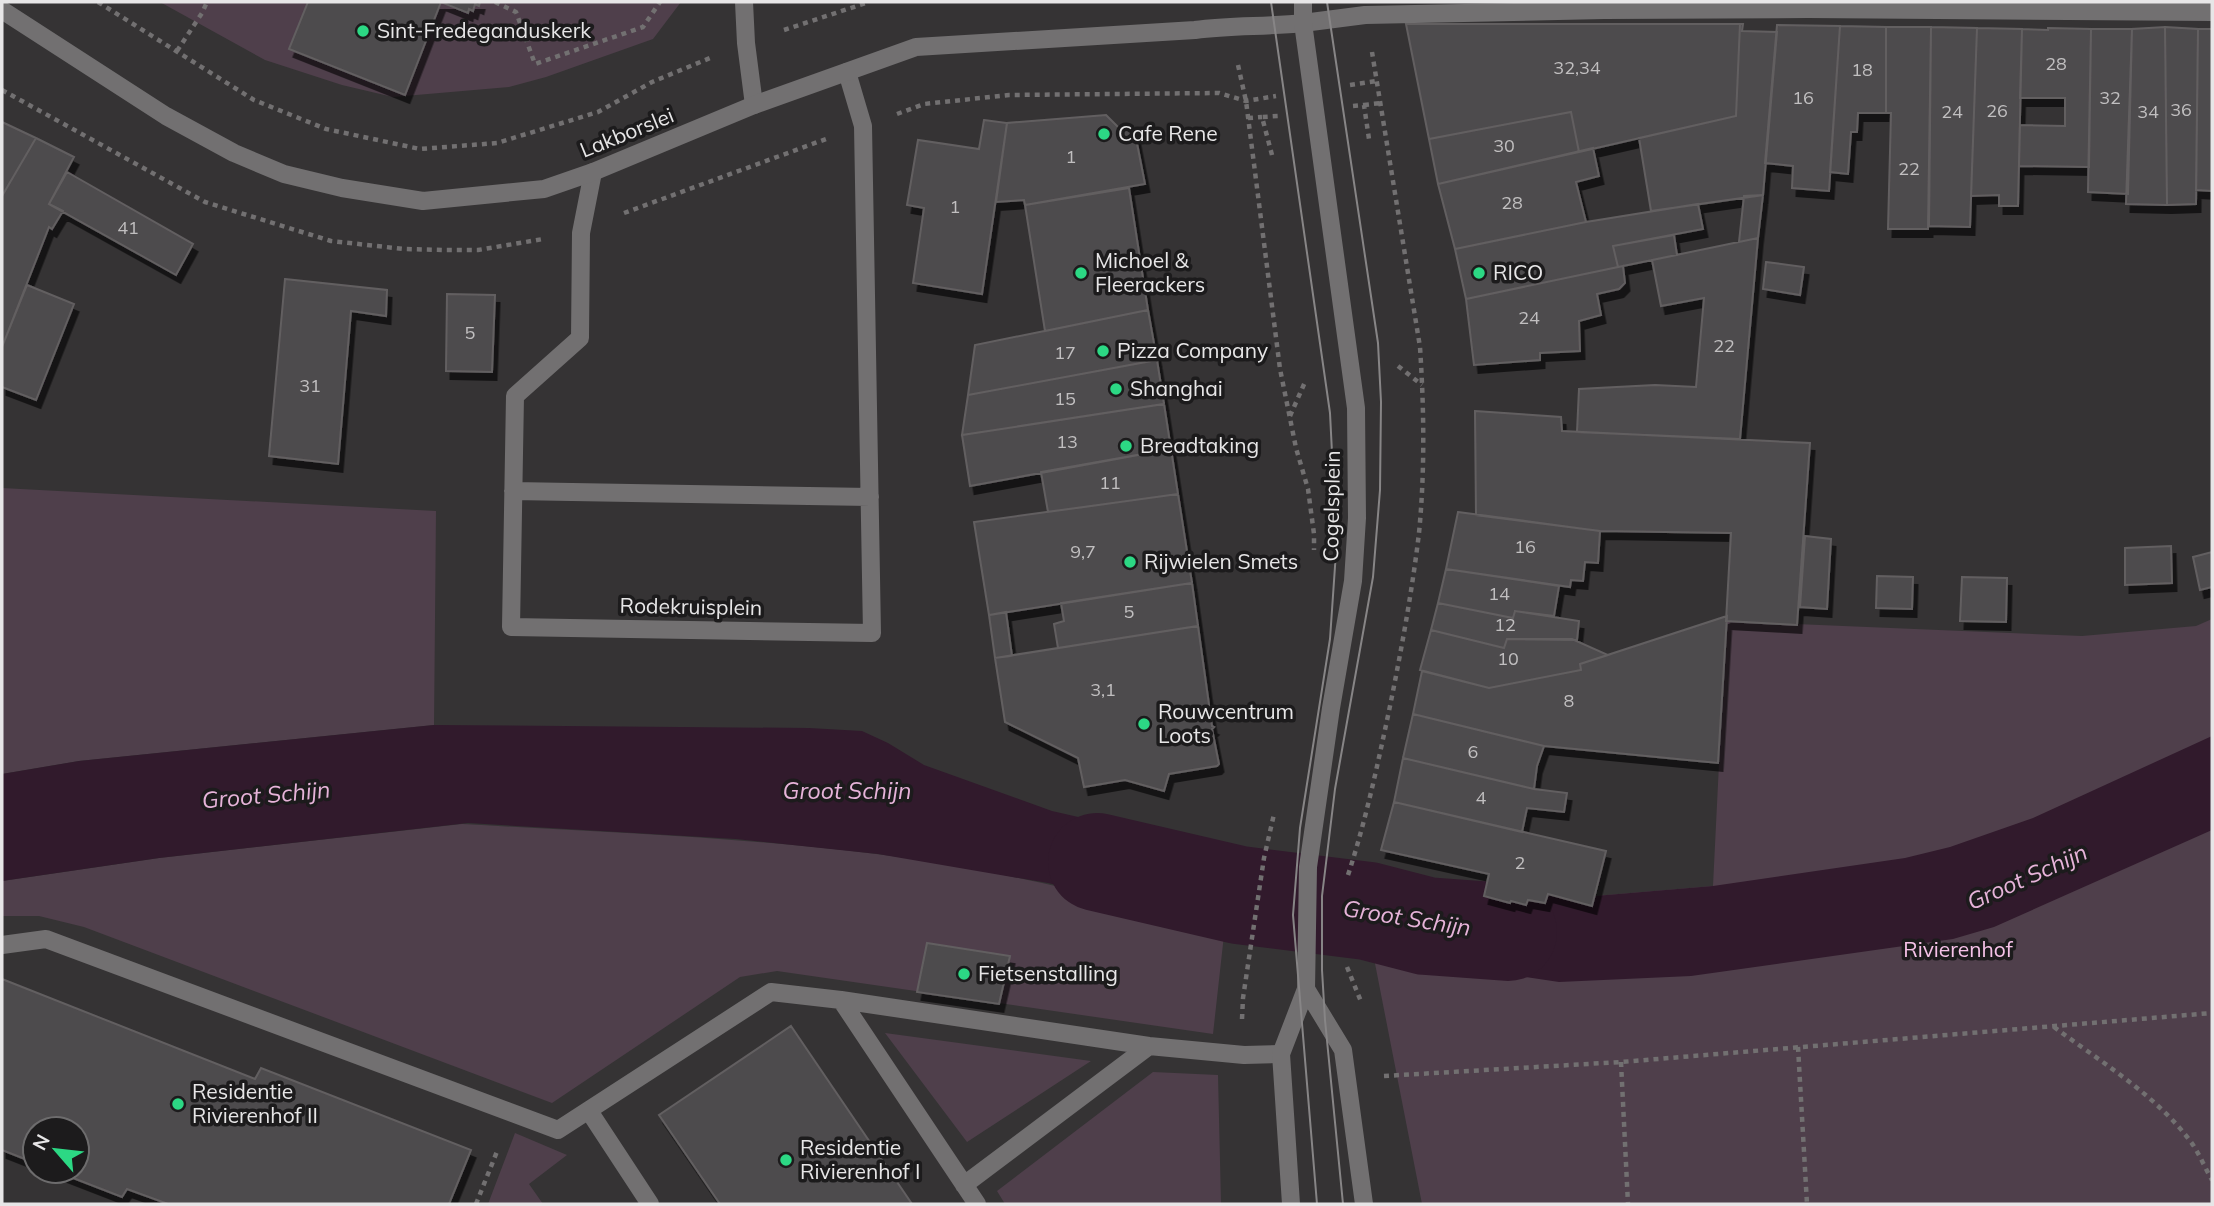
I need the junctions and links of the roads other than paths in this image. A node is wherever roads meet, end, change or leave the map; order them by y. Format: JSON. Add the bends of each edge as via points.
{"nodes":[{"id":1,"x":744,"y":2,"type":"edge"},
{"id":2,"x":1294,"y":2,"type":"edge"},
{"id":3,"x":1303,"y":2,"type":"edge"},
{"id":4,"x":2,"y":10,"type":"edge"},
{"id":5,"x":2212,"y":12,"type":"edge"},
{"id":6,"x":1303,"y":23,"type":"junction"},
{"id":7,"x":847,"y":72,"type":"junction"},
{"id":8,"x":754,"y":105,"type":"junction"},
{"id":9,"x":593,"y":172,"type":"junction"},
{"id":10,"x":513,"y":491,"type":"junction"},
{"id":11,"x":870,"y":497,"type":"junction"},
{"id":12,"x":2,"y":945,"type":"edge"},
{"id":13,"x":1306,"y":989,"type":"junction"},
{"id":14,"x":841,"y":1000,"type":"junction"},
{"id":15,"x":1149,"y":1046,"type":"junction"},
{"id":16,"x":1281,"y":1054,"type":"junction"},
{"id":17,"x":589,"y":1111,"type":"junction"},
{"id":18,"x":964,"y":1185,"type":"junction"},
{"id":19,"x":650,"y":1204,"type":"edge"},
{"id":20,"x":977,"y":1204,"type":"edge"},
{"id":21,"x":1291,"y":1204,"type":"edge"},
{"id":22,"x":1364,"y":1204,"type":"edge"}],
"edges":[{"from":1,"to":8,"type":"street"},
{"from":2,"to":6,"type":"street","name":"Cogelsplein"},
{"from":3,"to":6,"type":"street","name":"Cogelsplein"},
{"from":4,"to":9,"type":"street","name":"Lakborslei","via":[[166,116],[284,174],[423,201],[544,189]]},
{"from":5,"to":6,"type":"street","name":"Lakborslei","via":[[1604,10],[1365,15]]},
{"from":6,"to":7,"type":"street","name":"Lakborslei","via":[[916,47]]},
{"from":6,"to":13,"type":"street","name":"Cogelsplein","via":[[1356,408],[1357,518],[1353,581],[1308,867]]},
{"from":7,"to":8,"type":"street","name":"Lakborslei"},
{"from":7,"to":11,"type":"street","name":"Rodekruisplein","via":[[863,126]]},
{"from":8,"to":9,"type":"street","name":"Lakborslei"},
{"from":9,"to":10,"type":"street","name":"Rodekruisplein","via":[[581,233],[580,338],[515,396]]},
{"from":10,"to":11,"type":"street"},
{"from":10,"to":11,"type":"street","name":"Rodekruisplein","via":[[511,627],[872,633]]},
{"from":12,"to":17,"type":"street","via":[[46,939],[558,1130]]},
{"from":13,"to":16,"type":"street"},
{"from":13,"to":22,"type":"street","via":[[1343,1050]]},
{"from":14,"to":15,"type":"street"},
{"from":14,"to":17,"type":"street","via":[[771,992]]},
{"from":14,"to":18,"type":"street"},
{"from":15,"to":16,"type":"street"},
{"from":15,"to":18,"type":"street"},
{"from":16,"to":21,"type":"street"},
{"from":17,"to":19,"type":"street"},
{"from":18,"to":20,"type":"street"}]}
